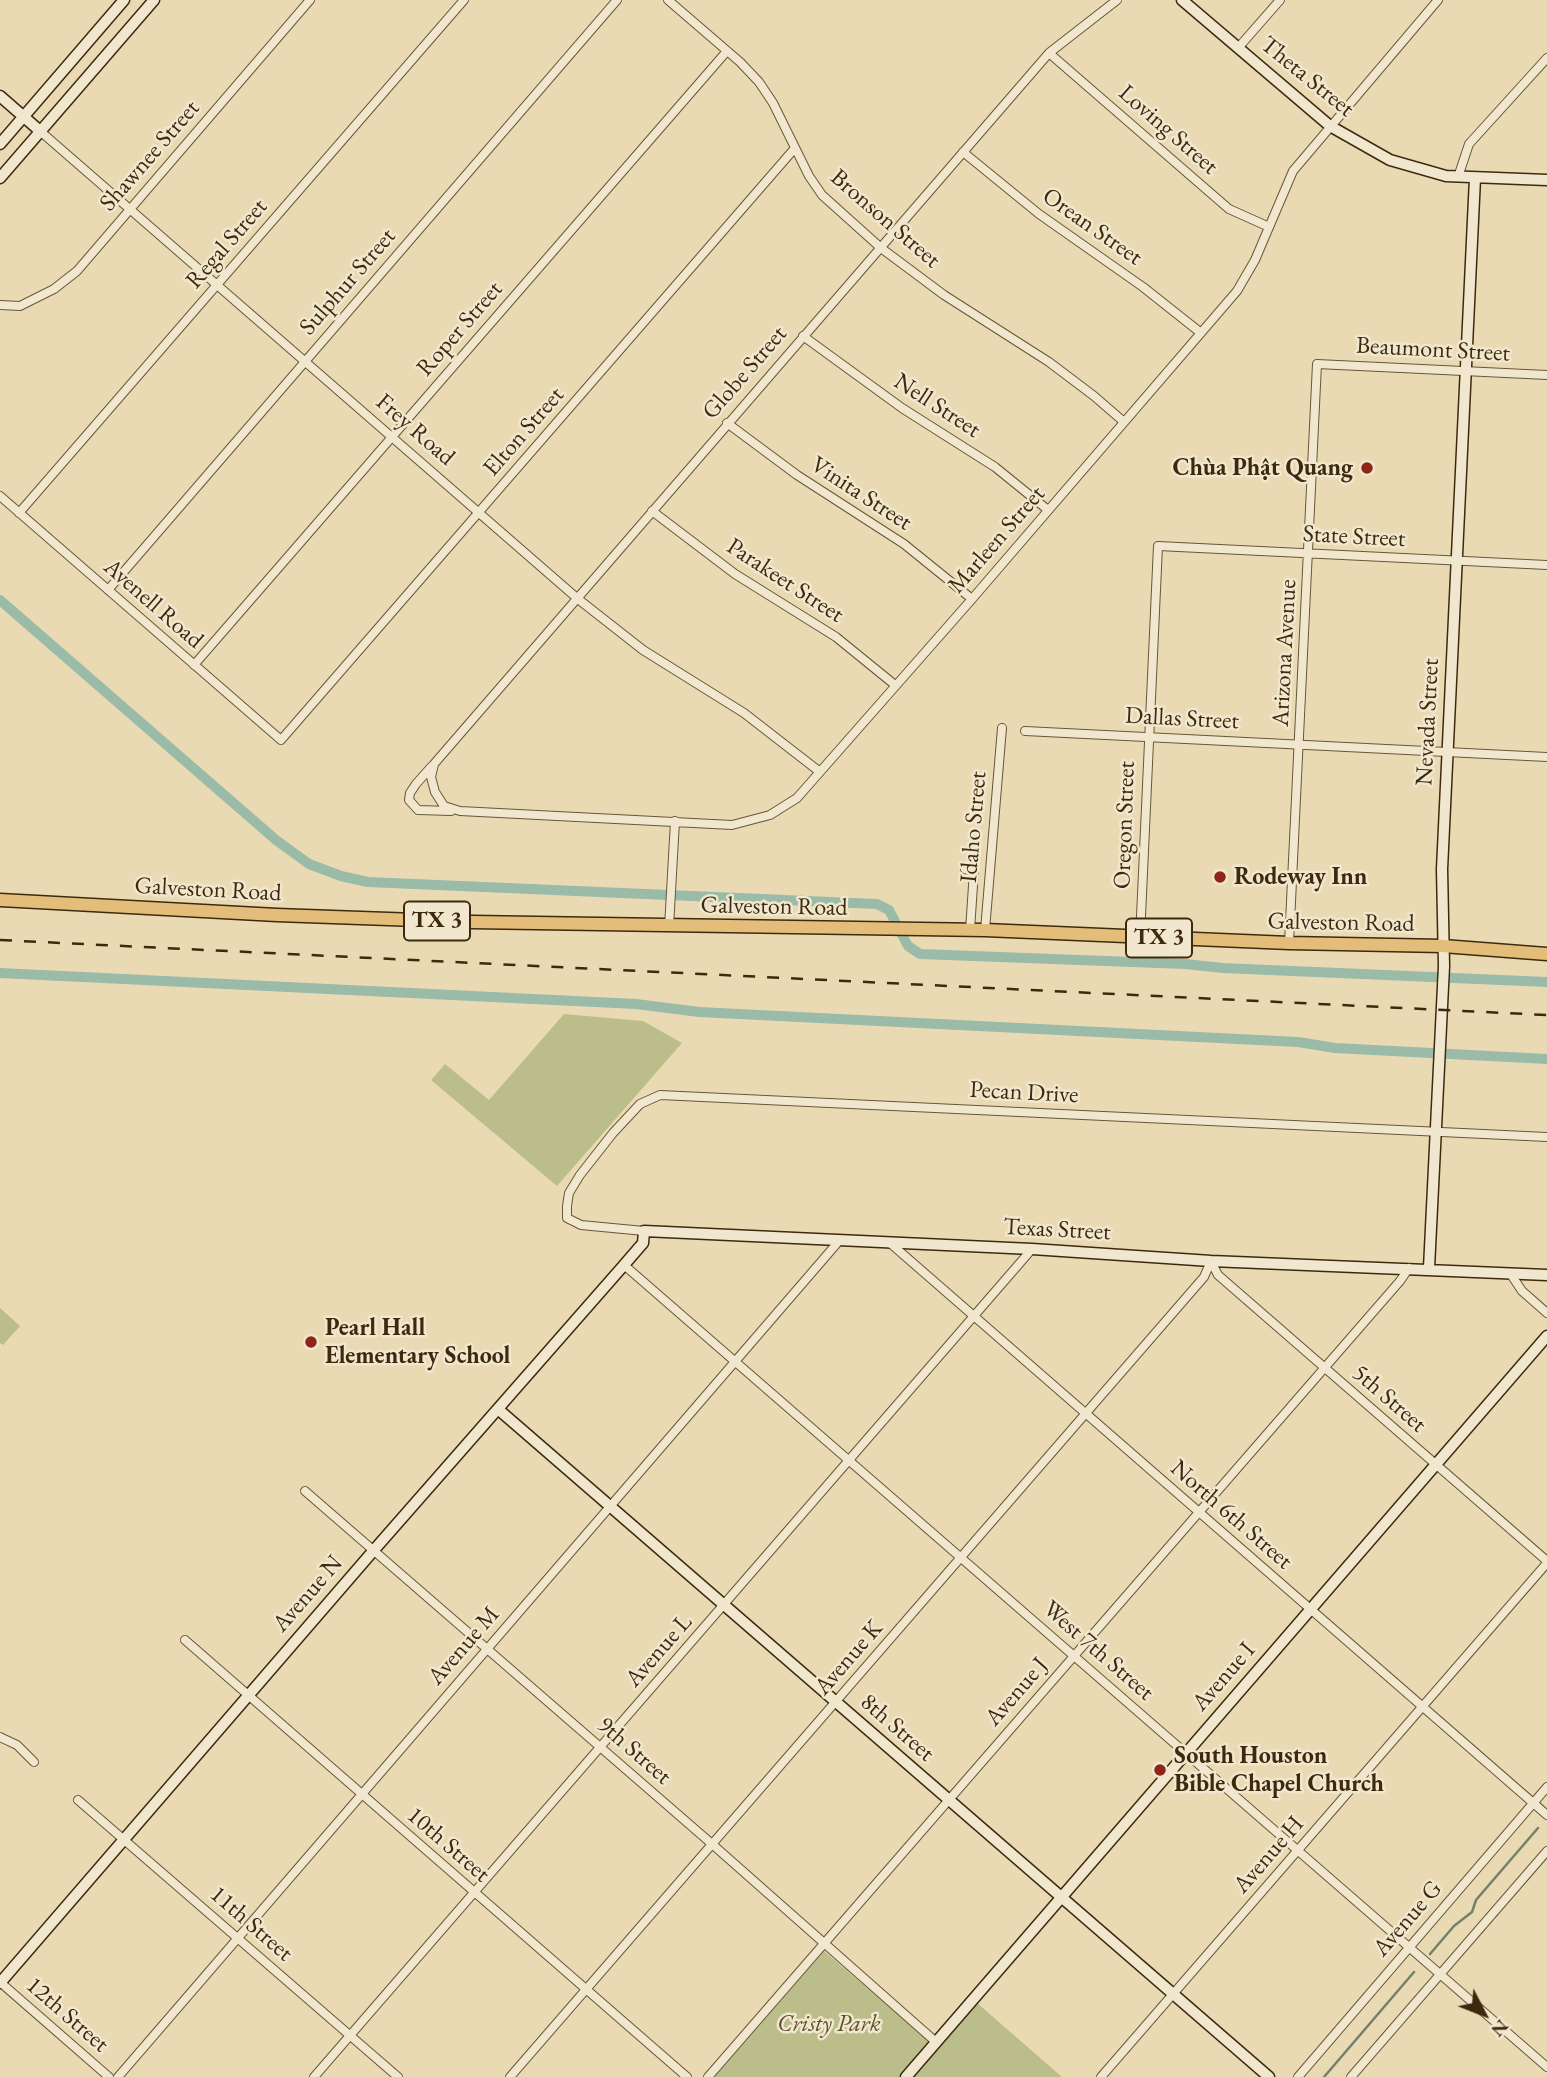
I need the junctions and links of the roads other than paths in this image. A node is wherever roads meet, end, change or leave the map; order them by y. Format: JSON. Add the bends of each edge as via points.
{"nodes":[{"id":1,"x":124,"y":0,"type":"edge"},
{"id":2,"x":154,"y":0,"type":"edge"},
{"id":3,"x":310,"y":0,"type":"edge"},
{"id":4,"x":464,"y":0,"type":"edge"},
{"id":5,"x":617,"y":0,"type":"edge"},
{"id":6,"x":668,"y":0,"type":"edge"},
{"id":7,"x":1117,"y":0,"type":"edge"},
{"id":8,"x":1182,"y":0,"type":"edge"},
{"id":9,"x":1280,"y":0,"type":"edge"},
{"id":10,"x":1438,"y":0,"type":"edge"},
{"id":11,"x":1238,"y":48,"type":"junction"},
{"id":12,"x":727,"y":51,"type":"junction"},
{"id":13,"x":1049,"y":53,"type":"junction"},
{"id":14,"x":1547,"y":58,"type":"edge"},
{"id":15,"x":0,"y":96,"type":"edge"},
{"id":16,"x":22,"y":117,"type":"junction"},
{"id":17,"x":1330,"y":126,"type":"junction"},
{"id":18,"x":40,"y":131,"type":"junction"},
{"id":19,"x":0,"y":144,"type":"edge"},
{"id":20,"x":795,"y":148,"type":"junction"},
{"id":21,"x":963,"y":152,"type":"junction"},
{"id":22,"x":1458,"y":177,"type":"junction"},
{"id":23,"x":0,"y":178,"type":"edge"},
{"id":24,"x":1475,"y":178,"type":"junction"},
{"id":25,"x":1547,"y":180,"type":"edge"},
{"id":26,"x":128,"y":209,"type":"junction"},
{"id":27,"x":1268,"y":226,"type":"junction"},
{"id":28,"x":881,"y":248,"type":"junction"},
{"id":29,"x":216,"y":285,"type":"junction"},
{"id":30,"x":0,"y":305,"type":"edge"},
{"id":31,"x":1200,"y":333,"type":"junction"},
{"id":32,"x":803,"y":336,"type":"junction"},
{"id":33,"x":304,"y":363,"type":"junction"},
{"id":34,"x":1317,"y":363,"type":"joint"},
{"id":35,"x":1465,"y":371,"type":"junction"},
{"id":36,"x":1547,"y":375,"type":"edge"},
{"id":37,"x":1124,"y":422,"type":"junction"},
{"id":38,"x":727,"y":423,"type":"junction"},
{"id":39,"x":392,"y":437,"type":"junction"},
{"id":40,"x":0,"y":496,"type":"edge"},
{"id":41,"x":1048,"y":510,"type":"junction"},
{"id":42,"x":652,"y":512,"type":"junction"},
{"id":43,"x":19,"y":513,"type":"junction"},
{"id":44,"x":479,"y":513,"type":"junction"},
{"id":45,"x":1158,"y":546,"type":"joint"},
{"id":46,"x":1308,"y":554,"type":"junction"},
{"id":47,"x":1457,"y":561,"type":"junction"},
{"id":48,"x":1547,"y":565,"type":"edge"},
{"id":49,"x":108,"y":590,"type":"junction"},
{"id":50,"x":578,"y":599,"type":"junction"},
{"id":51,"x":972,"y":599,"type":"junction"},
{"id":52,"x":194,"y":665,"type":"junction"},
{"id":53,"x":895,"y":685,"type":"junction"},
{"id":54,"x":1002,"y":728,"type":"dead end"},
{"id":55,"x":1025,"y":731,"type":"dead end"},
{"id":56,"x":1148,"y":736,"type":"junction"},
{"id":57,"x":282,"y":740,"type":"joint"},
{"id":58,"x":1300,"y":743,"type":"junction"},
{"id":59,"x":1448,"y":750,"type":"junction"},
{"id":60,"x":1547,"y":757,"type":"edge"},
{"id":61,"x":434,"y":764,"type":"junction"},
{"id":62,"x":820,"y":772,"type":"junction"},
{"id":63,"x":460,"y":811,"type":"junction"},
{"id":64,"x":675,"y":821,"type":"junction"},
{"id":65,"x":965,"y":869,"type":"dead end"},
{"id":66,"x":0,"y":900,"type":"edge"},
{"id":67,"x":669,"y":926,"type":"junction"},
{"id":68,"x":970,"y":930,"type":"junction"},
{"id":69,"x":985,"y":930,"type":"junction"},
{"id":70,"x":1140,"y":938,"type":"junction"},
{"id":71,"x":1289,"y":943,"type":"junction"},
{"id":72,"x":1443,"y":946,"type":"junction"},
{"id":73,"x":1547,"y":954,"type":"edge"},
{"id":74,"x":1436,"y":1132,"type":"junction"},
{"id":75,"x":1547,"y":1137,"type":"edge"},
{"id":76,"x":567,"y":1218,"type":"joint"},
{"id":77,"x":644,"y":1231,"type":"junction"},
{"id":78,"x":839,"y":1241,"type":"junction"},
{"id":79,"x":890,"y":1243,"type":"junction"},
{"id":80,"x":1032,"y":1249,"type":"junction"},
{"id":81,"x":1211,"y":1261,"type":"junction"},
{"id":82,"x":624,"y":1265,"type":"junction"},
{"id":83,"x":1409,"y":1268,"type":"junction"},
{"id":84,"x":1429,"y":1268,"type":"junction"},
{"id":85,"x":1510,"y":1273,"type":"junction"},
{"id":86,"x":1547,"y":1275,"type":"edge"},
{"id":87,"x":1547,"y":1313,"type":"edge"},
{"id":88,"x":974,"y":1316,"type":"junction"},
{"id":89,"x":1547,"y":1336,"type":"edge"},
{"id":90,"x":736,"y":1361,"type":"junction"},
{"id":91,"x":1324,"y":1367,"type":"junction"},
{"id":92,"x":499,"y":1409,"type":"junction"},
{"id":93,"x":1086,"y":1414,"type":"junction"},
{"id":94,"x":848,"y":1461,"type":"junction"},
{"id":95,"x":1436,"y":1465,"type":"junction"},
{"id":96,"x":305,"y":1491,"type":"dead end"},
{"id":97,"x":610,"y":1507,"type":"junction"},
{"id":98,"x":1198,"y":1512,"type":"junction"},
{"id":99,"x":373,"y":1550,"type":"junction"},
{"id":100,"x":961,"y":1557,"type":"junction"},
{"id":101,"x":1547,"y":1562,"type":"edge"},
{"id":102,"x":724,"y":1605,"type":"junction"},
{"id":103,"x":1310,"y":1609,"type":"junction"},
{"id":104,"x":185,"y":1640,"type":"dead end"},
{"id":105,"x":487,"y":1649,"type":"junction"},
{"id":106,"x":1074,"y":1655,"type":"junction"},
{"id":107,"x":248,"y":1695,"type":"junction"},
{"id":108,"x":835,"y":1703,"type":"junction"},
{"id":109,"x":1422,"y":1707,"type":"junction"},
{"id":110,"x":0,"y":1737,"type":"edge"},
{"id":111,"x":600,"y":1747,"type":"junction"},
{"id":112,"x":1186,"y":1753,"type":"junction"},
{"id":113,"x":34,"y":1762,"type":"dead end"},
{"id":114,"x":1547,"y":1787,"type":"edge"},
{"id":115,"x":361,"y":1794,"type":"junction"},
{"id":116,"x":78,"y":1800,"type":"dead end"},
{"id":117,"x":948,"y":1800,"type":"junction"},
{"id":118,"x":1533,"y":1803,"type":"junction"},
{"id":119,"x":1547,"y":1815,"type":"edge"},
{"id":120,"x":124,"y":1839,"type":"junction"},
{"id":121,"x":712,"y":1844,"type":"junction"},
{"id":122,"x":1299,"y":1851,"type":"junction"},
{"id":123,"x":1547,"y":1851,"type":"edge"},
{"id":124,"x":474,"y":1893,"type":"junction"},
{"id":125,"x":1060,"y":1897,"type":"junction"},
{"id":126,"x":237,"y":1937,"type":"junction"},
{"id":127,"x":823,"y":1944,"type":"junction"},
{"id":128,"x":1409,"y":1947,"type":"junction"},
{"id":129,"x":1440,"y":1974,"type":"junction"},
{"id":130,"x":0,"y":1983,"type":"edge"},
{"id":131,"x":585,"y":1990,"type":"junction"},
{"id":132,"x":1173,"y":1994,"type":"junction"},
{"id":133,"x":350,"y":2036,"type":"junction"},
{"id":134,"x":936,"y":2042,"type":"junction"},
{"id":135,"x":1547,"y":2067,"type":"edge"},
{"id":136,"x":109,"y":2077,"type":"edge"},
{"id":137,"x":118,"y":2077,"type":"edge"},
{"id":138,"x":314,"y":2077,"type":"edge"},
{"id":139,"x":398,"y":2077,"type":"edge"},
{"id":140,"x":510,"y":2077,"type":"edge"},
{"id":141,"x":687,"y":2077,"type":"edge"},
{"id":142,"x":708,"y":2077,"type":"edge"},
{"id":143,"x":906,"y":2077,"type":"edge"},
{"id":144,"x":1101,"y":2077,"type":"edge"},
{"id":145,"x":1269,"y":2077,"type":"edge"},
{"id":146,"x":1298,"y":2077,"type":"edge"},
{"id":147,"x":1351,"y":2077,"type":"edge"}],
"edges":[{"from":1,"to":16,"type":"street"},
{"from":2,"to":18,"type":"street"},
{"from":3,"to":26,"type":"street","name":"Shawnee Street"},
{"from":4,"to":29,"type":"street","name":"Regal Street"},
{"from":5,"to":33,"type":"street","name":"Sulphur Street"},
{"from":6,"to":12,"type":"street","name":"Bronson Street"},
{"from":7,"to":13,"type":"street","name":"Globe Street"},
{"from":8,"to":11,"type":"street","name":"Theta Street"},
{"from":9,"to":11,"type":"street"},
{"from":10,"to":17,"type":"street","name":"Marleen Street"},
{"from":11,"to":17,"type":"street","name":"Theta Street"},
{"from":12,"to":20,"type":"street","name":"Bronson Street","via":[[759,82]]},
{"from":12,"to":39,"type":"street","name":"Roper Street"},
{"from":13,"to":21,"type":"street","name":"Globe Street"},
{"from":13,"to":27,"type":"street","name":"Loving Street","via":[[1229,209]]},
{"from":14,"to":22,"type":"street","via":[[1469,144]]},
{"from":15,"to":16,"type":"street","name":"Frey Road"},
{"from":16,"to":18,"type":"street","name":"Frey Road"},
{"from":16,"to":19,"type":"street"},
{"from":17,"to":22,"type":"street","name":"Theta Street","via":[[1390,160]]},
{"from":17,"to":27,"type":"street","name":"Marleen Street","via":[[1293,171]]},
{"from":18,"to":23,"type":"street"},
{"from":18,"to":26,"type":"street","name":"Frey Road"},
{"from":20,"to":28,"type":"street","name":"Bronson Street","via":[[822,195]]},
{"from":20,"to":44,"type":"street","name":"Elton Street"},
{"from":21,"to":28,"type":"street","name":"Globe Street"},
{"from":21,"to":31,"type":"street","name":"Orean Street","via":[[1039,215],[1143,286]]},
{"from":22,"to":24,"type":"street","name":"Theta Street"},
{"from":24,"to":25,"type":"street","name":"Theta Street"},
{"from":24,"to":35,"type":"street","name":"Nevada Street"},
{"from":26,"to":29,"type":"street","name":"Frey Road"},
{"from":26,"to":30,"type":"street","name":"Shawnee Street","via":[[77,271],[54,289],[20,306]]},
{"from":27,"to":31,"type":"street","name":"Marleen Street","via":[[1237,291]]},
{"from":28,"to":32,"type":"street","name":"Globe Street"},
{"from":28,"to":37,"type":"street","name":"Bronson Street","via":[[944,295],[1049,362]]},
{"from":29,"to":33,"type":"street","name":"Frey Road"},
{"from":29,"to":43,"type":"street","name":"Regal Street"},
{"from":31,"to":37,"type":"street","name":"Marleen Street"},
{"from":32,"to":38,"type":"street","name":"Globe Street"},
{"from":32,"to":41,"type":"street","name":"Nell Street","via":[[902,408],[995,467]]},
{"from":33,"to":39,"type":"street","name":"Frey Road"},
{"from":33,"to":49,"type":"street","name":"Sulphur Street"},
{"from":34,"to":35,"type":"street","name":"Beaumont Street"},
{"from":34,"to":46,"type":"street","name":"Arizona Avenue"},
{"from":35,"to":36,"type":"street","name":"Beaumont Street"},
{"from":35,"to":47,"type":"street","name":"Nevada Street"},
{"from":37,"to":41,"type":"street","name":"Marleen Street"},
{"from":38,"to":42,"type":"street","name":"Globe Street"},
{"from":38,"to":51,"type":"street","name":"Vinita Street","via":[[904,544]]},
{"from":39,"to":44,"type":"street","name":"Frey Road"},
{"from":39,"to":52,"type":"street","name":"Roper Street"},
{"from":40,"to":43,"type":"street","name":"Avenell Road"},
{"from":41,"to":51,"type":"street","name":"Marleen Street"},
{"from":42,"to":50,"type":"street","name":"Globe Street"},
{"from":42,"to":53,"type":"street","name":"Parakeet Street","via":[[735,574],[836,637]]},
{"from":43,"to":49,"type":"street","name":"Avenell Road"},
{"from":44,"to":50,"type":"street","name":"Frey Road"},
{"from":44,"to":57,"type":"street","name":"Elton Street"},
{"from":45,"to":46,"type":"street","name":"State Street"},
{"from":45,"to":56,"type":"street","name":"Oregon Street"},
{"from":46,"to":47,"type":"street","name":"State Street"},
{"from":46,"to":58,"type":"street","name":"Arizona Avenue"},
{"from":47,"to":48,"type":"street","name":"State Street"},
{"from":47,"to":59,"type":"street","name":"Nevada Street"},
{"from":49,"to":52,"type":"street","name":"Avenell Road"},
{"from":50,"to":61,"type":"street","name":"Globe Street"},
{"from":50,"to":62,"type":"street","name":"Frey Road","via":[[643,650],[744,713]]},
{"from":51,"to":53,"type":"street","name":"Marleen Street"},
{"from":52,"to":57,"type":"street","name":"Avenell Road"},
{"from":53,"to":62,"type":"street","name":"Marleen Street"},
{"from":54,"to":69,"type":"street","name":"Idaho Street"},
{"from":55,"to":56,"type":"street","name":"Dallas Street"},
{"from":56,"to":58,"type":"street","name":"Dallas Street"},
{"from":56,"to":70,"type":"street","name":"Oregon Street"},
{"from":58,"to":59,"type":"street","name":"Dallas Street"},
{"from":58,"to":71,"type":"street","name":"Arizona Avenue"},
{"from":59,"to":60,"type":"street","name":"Dallas Street"},
{"from":59,"to":72,"type":"street","name":"Nevada Street"},
{"from":61,"to":63,"type":"street","via":[[435,792],[444,806]]},
{"from":61,"to":63,"type":"street","name":"Globe Street","via":[[409,800],[418,810]]},
{"from":62,"to":64,"type":"street","name":"Marleen Street","via":[[797,797],[770,815],[732,825]]},
{"from":63,"to":64,"type":"street","name":"Marleen Street"},
{"from":64,"to":67,"type":"street"},
{"from":65,"to":68,"type":"street","via":[[974,871]]},
{"from":66,"to":67,"type":"main road","name":"Galveston Road","number":"TX 3","via":[[277,915]]},
{"from":67,"to":68,"type":"main road","name":"Galveston Road","number":"TX 3"},
{"from":68,"to":69,"type":"main road","name":"Galveston Road","number":"TX 3"},
{"from":69,"to":70,"type":"main road","name":"Galveston Road","number":"TX 3"},
{"from":70,"to":71,"type":"main road","name":"Galveston Road","number":"TX 3"},
{"from":71,"to":72,"type":"main road","name":"Galveston Road","number":"TX 3"},
{"from":72,"to":73,"type":"main road","name":"Galveston Road","number":"TX 3"},
{"from":72,"to":74,"type":"street","name":"Nevada Street"},
{"from":74,"to":75,"type":"street","name":"Pecan Drive"},
{"from":74,"to":76,"type":"street","name":"Pecan Drive","via":[[660,1095],[640,1104],[580,1175],[569,1193]]},
{"from":74,"to":84,"type":"street","name":"Nevada Street"},
{"from":76,"to":77,"type":"street","name":"Texas Street","via":[[581,1225]]},
{"from":77,"to":78,"type":"street","name":"Texas Street"},
{"from":77,"to":82,"type":"street","name":"Avenue N","via":[[643,1242]]},
{"from":78,"to":79,"type":"street","name":"Texas Street"},
{"from":78,"to":90,"type":"street","name":"Avenue M"},
{"from":79,"to":80,"type":"street","name":"Texas Street"},
{"from":79,"to":88,"type":"street","name":"North 6th Street"},
{"from":80,"to":81,"type":"street","name":"Texas Street"},
{"from":80,"to":88,"type":"street","name":"Avenue L"},
{"from":81,"to":83,"type":"street","name":"Texas Street"},
{"from":81,"to":91,"type":"street","name":"5th Street","via":[[1218,1275]]},
{"from":81,"to":93,"type":"street","name":"Avenue K","via":[[1204,1278]]},
{"from":82,"to":90,"type":"street","name":"West 7th Street"},
{"from":82,"to":92,"type":"street","name":"Avenue N"},
{"from":83,"to":84,"type":"street","name":"Texas Street"},
{"from":83,"to":91,"type":"street","name":"Avenue J"},
{"from":84,"to":85,"type":"street","name":"Texas Street"},
{"from":85,"to":86,"type":"street","name":"Texas Street"},
{"from":85,"to":87,"type":"street"},
{"from":88,"to":93,"type":"street","name":"North 6th Street"},
{"from":88,"to":94,"type":"street","name":"Avenue L"},
{"from":89,"to":95,"type":"street","name":"Avenue I"},
{"from":90,"to":94,"type":"street","name":"West 7th Street"},
{"from":90,"to":97,"type":"street","name":"Avenue M"},
{"from":91,"to":95,"type":"street","name":"5th Street"},
{"from":91,"to":98,"type":"street","name":"Avenue J"},
{"from":92,"to":97,"type":"street","name":"8th Street"},
{"from":92,"to":99,"type":"street","name":"Avenue N"},
{"from":93,"to":98,"type":"street","name":"North 6th Street"},
{"from":93,"to":100,"type":"street","name":"Avenue K"},
{"from":94,"to":100,"type":"street","name":"West 7th Street"},
{"from":94,"to":102,"type":"street","name":"Avenue L"},
{"from":95,"to":101,"type":"street","name":"5th Street"},
{"from":95,"to":103,"type":"street","name":"Avenue I"},
{"from":96,"to":99,"type":"street","name":"9th Street"},
{"from":97,"to":102,"type":"street","name":"8th Street"},
{"from":97,"to":105,"type":"street","name":"Avenue M"},
{"from":98,"to":103,"type":"street","name":"North 6th Street"},
{"from":98,"to":106,"type":"street","name":"Avenue J"},
{"from":99,"to":105,"type":"street","name":"9th Street"},
{"from":99,"to":107,"type":"street","name":"Avenue N"},
{"from":100,"to":106,"type":"street","name":"West 7th Street"},
{"from":100,"to":108,"type":"street","name":"Avenue K"},
{"from":101,"to":109,"type":"street","name":"Avenue H"},
{"from":102,"to":108,"type":"street","name":"8th Street"},
{"from":102,"to":111,"type":"street","name":"Avenue L"},
{"from":103,"to":109,"type":"street","name":"North 6th Street"},
{"from":103,"to":112,"type":"street","name":"Avenue I"},
{"from":104,"to":107,"type":"street","name":"10th Street"},
{"from":105,"to":111,"type":"street","name":"9th Street"},
{"from":105,"to":115,"type":"street","name":"Avenue M"},
{"from":106,"to":112,"type":"street","name":"West 7th Street"},
{"from":106,"to":117,"type":"street","name":"Avenue J"},
{"from":107,"to":115,"type":"street","name":"10th Street"},
{"from":107,"to":120,"type":"street","name":"Avenue N"},
{"from":108,"to":117,"type":"street","name":"8th Street"},
{"from":108,"to":121,"type":"street","name":"Avenue K"},
{"from":109,"to":118,"type":"street","name":"North 6th Street"},
{"from":109,"to":122,"type":"street","name":"Avenue H"},
{"from":110,"to":113,"type":"street","via":[[17,1745]]},
{"from":111,"to":121,"type":"street","name":"9th Street"},
{"from":111,"to":124,"type":"street","name":"Avenue L"},
{"from":112,"to":122,"type":"street","name":"West 7th Street"},
{"from":112,"to":125,"type":"street","name":"Avenue I"},
{"from":114,"to":118,"type":"street","name":"Avenue G"},
{"from":115,"to":124,"type":"street","name":"10th Street"},
{"from":115,"to":126,"type":"street","name":"Avenue M"},
{"from":116,"to":120,"type":"street","name":"11th Street"},
{"from":117,"to":125,"type":"street","name":"8th Street"},
{"from":117,"to":127,"type":"street","name":"Avenue J"},
{"from":118,"to":119,"type":"street","name":"North 6th Street"},
{"from":118,"to":128,"type":"street","name":"Avenue G"},
{"from":120,"to":126,"type":"street","name":"11th Street"},
{"from":120,"to":130,"type":"street","name":"Avenue N"},
{"from":121,"to":127,"type":"street","name":"9th Street"},
{"from":121,"to":131,"type":"street","name":"Avenue K"},
{"from":122,"to":128,"type":"street","name":"West 7th Street"},
{"from":122,"to":132,"type":"street","name":"Avenue H"},
{"from":123,"to":129,"type":"street"},
{"from":124,"to":131,"type":"street","name":"10th Street"},
{"from":124,"to":133,"type":"street","name":"Avenue L"},
{"from":125,"to":132,"type":"street","name":"8th Street"},
{"from":125,"to":134,"type":"street","name":"Avenue I"},
{"from":126,"to":133,"type":"street","name":"11th Street"},
{"from":126,"to":137,"type":"street","name":"Avenue M"},
{"from":127,"to":134,"type":"street","name":"9th Street"},
{"from":127,"to":142,"type":"street","name":"Avenue J"},
{"from":128,"to":129,"type":"street","name":"West 7th Street"},
{"from":128,"to":146,"type":"street","name":"Avenue G"},
{"from":129,"to":135,"type":"street","name":"West 7th Street"},
{"from":129,"to":147,"type":"street"},
{"from":130,"to":136,"type":"street","name":"12th Street"},
{"from":131,"to":140,"type":"street","name":"Avenue K"},
{"from":131,"to":141,"type":"street","name":"10th Street"},
{"from":132,"to":144,"type":"street","name":"Avenue H"},
{"from":132,"to":145,"type":"street","name":"8th Street"},
{"from":133,"to":138,"type":"street","name":"Avenue L"},
{"from":133,"to":139,"type":"street","name":"11th Street"},
{"from":134,"to":143,"type":"street","name":"Avenue I"}]}
